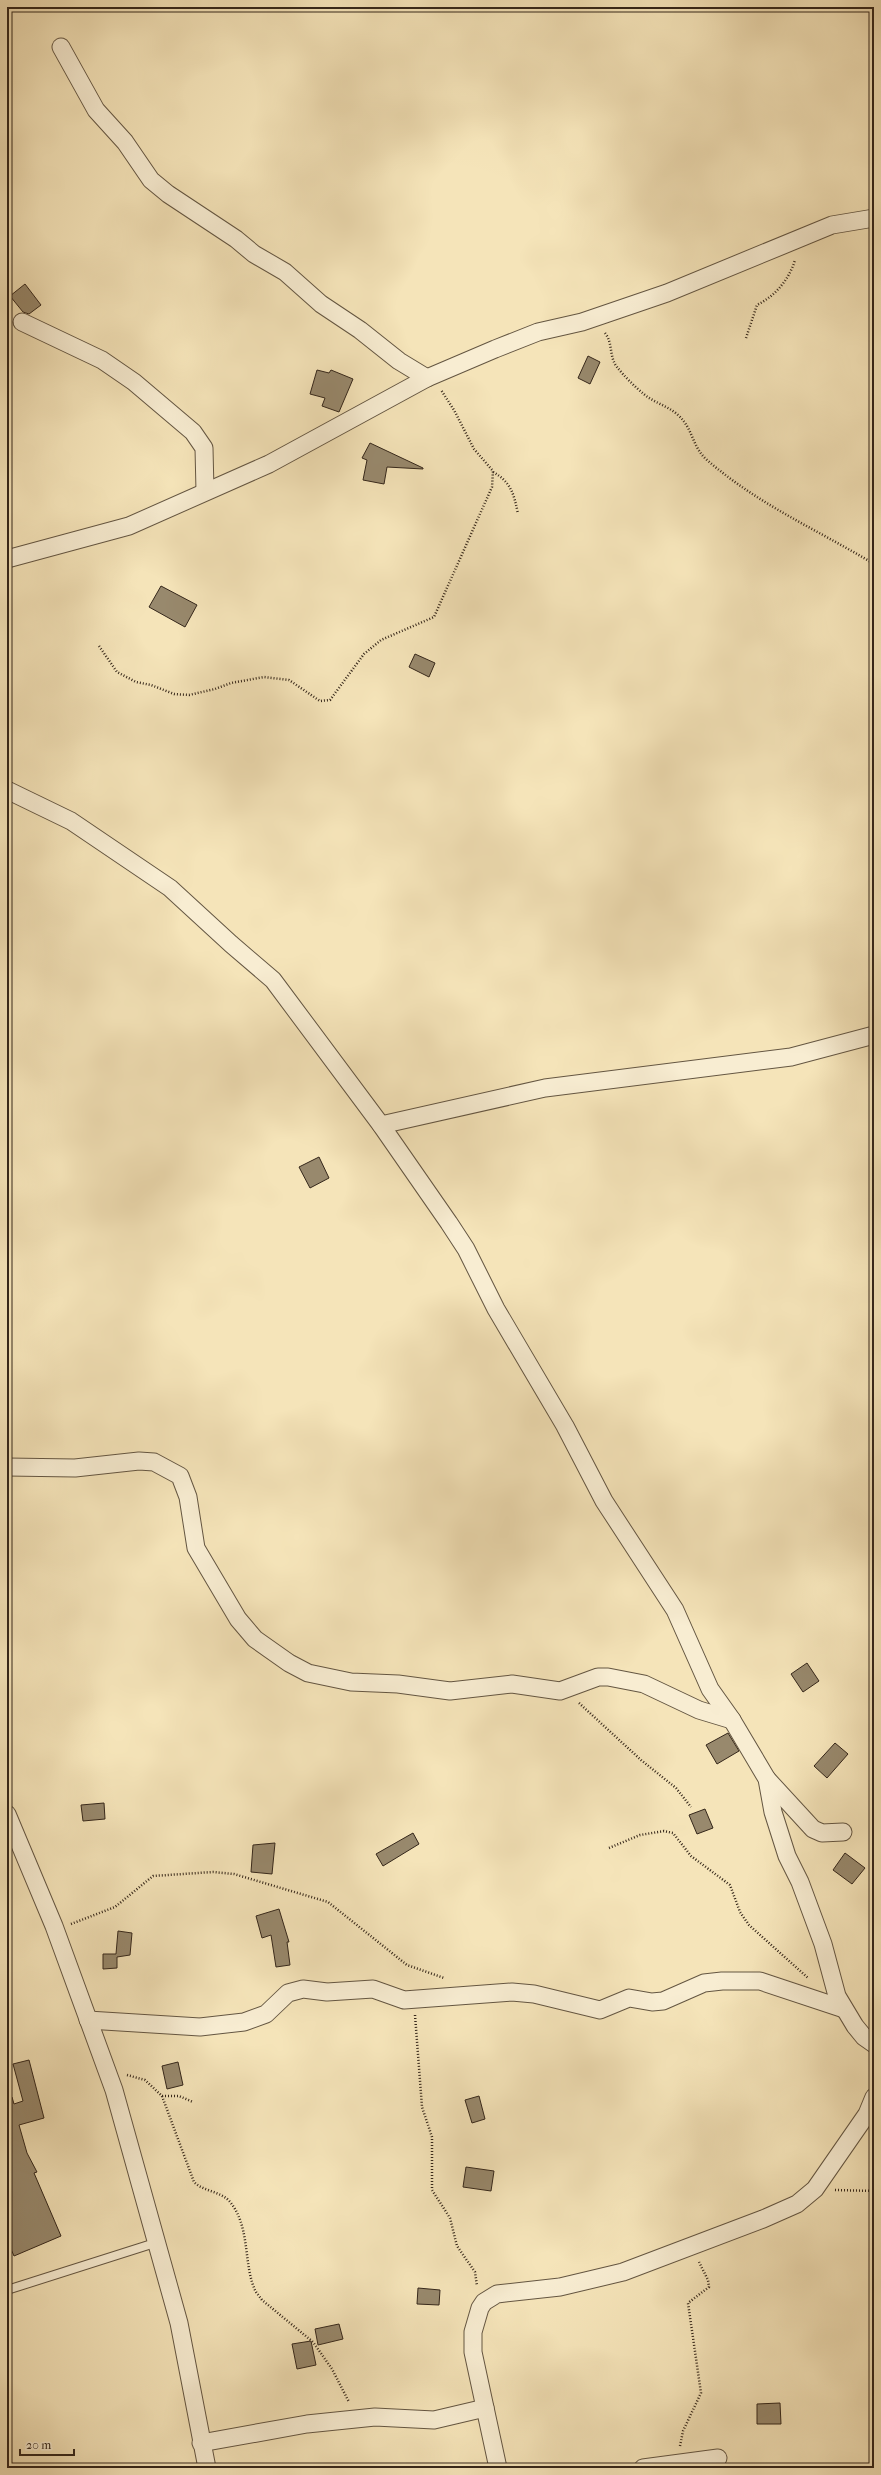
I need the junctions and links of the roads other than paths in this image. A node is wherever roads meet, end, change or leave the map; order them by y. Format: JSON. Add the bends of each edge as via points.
{"nodes":[{"id":1,"x":61,"y":47,"type":"dead end"},
{"id":2,"x":874,"y":218,"type":"edge"},
{"id":3,"x":22,"y":322,"type":"dead end"},
{"id":4,"x":427,"y":378,"type":"junction"},
{"id":5,"x":205,"y":491,"type":"junction"},
{"id":6,"x":7,"y":558,"type":"edge"},
{"id":7,"x":7,"y":790,"type":"edge"},
{"id":8,"x":874,"y":1035,"type":"edge"},
{"id":9,"x":381,"y":1125,"type":"junction"},
{"id":10,"x":7,"y":1467,"type":"edge"},
{"id":11,"x":732,"y":1720,"type":"junction"},
{"id":12,"x":767,"y":1779,"type":"junction"},
{"id":13,"x":7,"y":1814,"type":"edge"},
{"id":14,"x":843,"y":1832,"type":"dead end"},
{"id":15,"x":844,"y":2008,"type":"junction"},
{"id":16,"x":88,"y":2020,"type":"junction"},
{"id":17,"x":874,"y":2044,"type":"edge"},
{"id":18,"x":874,"y":2097,"type":"edge"},
{"id":19,"x":158,"y":2242,"type":"junction"},
{"id":20,"x":7,"y":2290,"type":"edge"},
{"id":21,"x":484,"y":2408,"type":"junction"},
{"id":22,"x":201,"y":2443,"type":"junction"},
{"id":23,"x":718,"y":2458,"type":"dead end"},
{"id":24,"x":207,"y":2468,"type":"edge"},
{"id":25,"x":498,"y":2468,"type":"edge"},
{"id":26,"x":643,"y":2468,"type":"edge"}],
"edges":[{"from":1,"to":4,"type":"street","via":[[96,110],[125,142],[150,180],[254,254],[285,272],[311,297],[360,330],[399,362]]},
{"from":2,"to":4,"type":"street","via":[[832,225],[667,293],[588,320],[538,332]]},
{"from":3,"to":5,"type":"street","via":[[102,360],[134,382],[193,432],[204,448]]},
{"from":4,"to":5,"type":"street","via":[[269,464]]},
{"from":5,"to":6,"type":"street","via":[[128,526]]},
{"from":7,"to":9,"type":"street","via":[[71,821],[170,888],[273,980]]},
{"from":8,"to":9,"type":"street","via":[[791,1057],[545,1088]]},
{"from":9,"to":11,"type":"street","via":[[466,1249],[496,1309],[565,1426],[604,1501],[654,1574],[675,1610],[710,1689]]},
{"from":10,"to":11,"type":"street","via":[[75,1468],[139,1461],[154,1462],[180,1476],[188,1497],[196,1548],[238,1619],[255,1639],[308,1673],[351,1682],[398,1684],[434,1690],[467,1690],[512,1684],[560,1691],[598,1677],[608,1677],[644,1684],[693,1708]]},
{"from":11,"to":12,"type":"street"},
{"from":12,"to":14,"type":"street","via":[[817,1832]]},
{"from":12,"to":15,"type":"street","via":[[773,1812],[787,1856],[800,1882],[823,1944],[837,1996]]},
{"from":13,"to":16,"type":"street","via":[[55,1929]]},
{"from":15,"to":16,"type":"street","via":[[752,1980],[712,1982],[655,2003],[629,1998],[600,2010],[534,1994],[512,1992],[413,2000],[397,1998],[367,1988],[327,1992],[303,1989],[288,1993],[266,2014],[237,2023],[179,2027]]},
{"from":15,"to":17,"type":"street","via":[[864,2037]]},
{"from":16,"to":19,"type":"street","via":[[107,2072]]},
{"from":18,"to":21,"type":"street","via":[[867,2114],[815,2189],[797,2204],[651,2262],[595,2280],[547,2290],[497,2294],[489,2297],[480,2308],[472,2341]]},
{"from":19,"to":20,"type":"lane"},
{"from":19,"to":22,"type":"street","via":[[179,2323]]},
{"from":21,"to":22,"type":"street","via":[[434,2420],[374,2417],[307,2424]]},
{"from":21,"to":25,"type":"street"},
{"from":22,"to":24,"type":"street"},
{"from":23,"to":26,"type":"street"}]}
